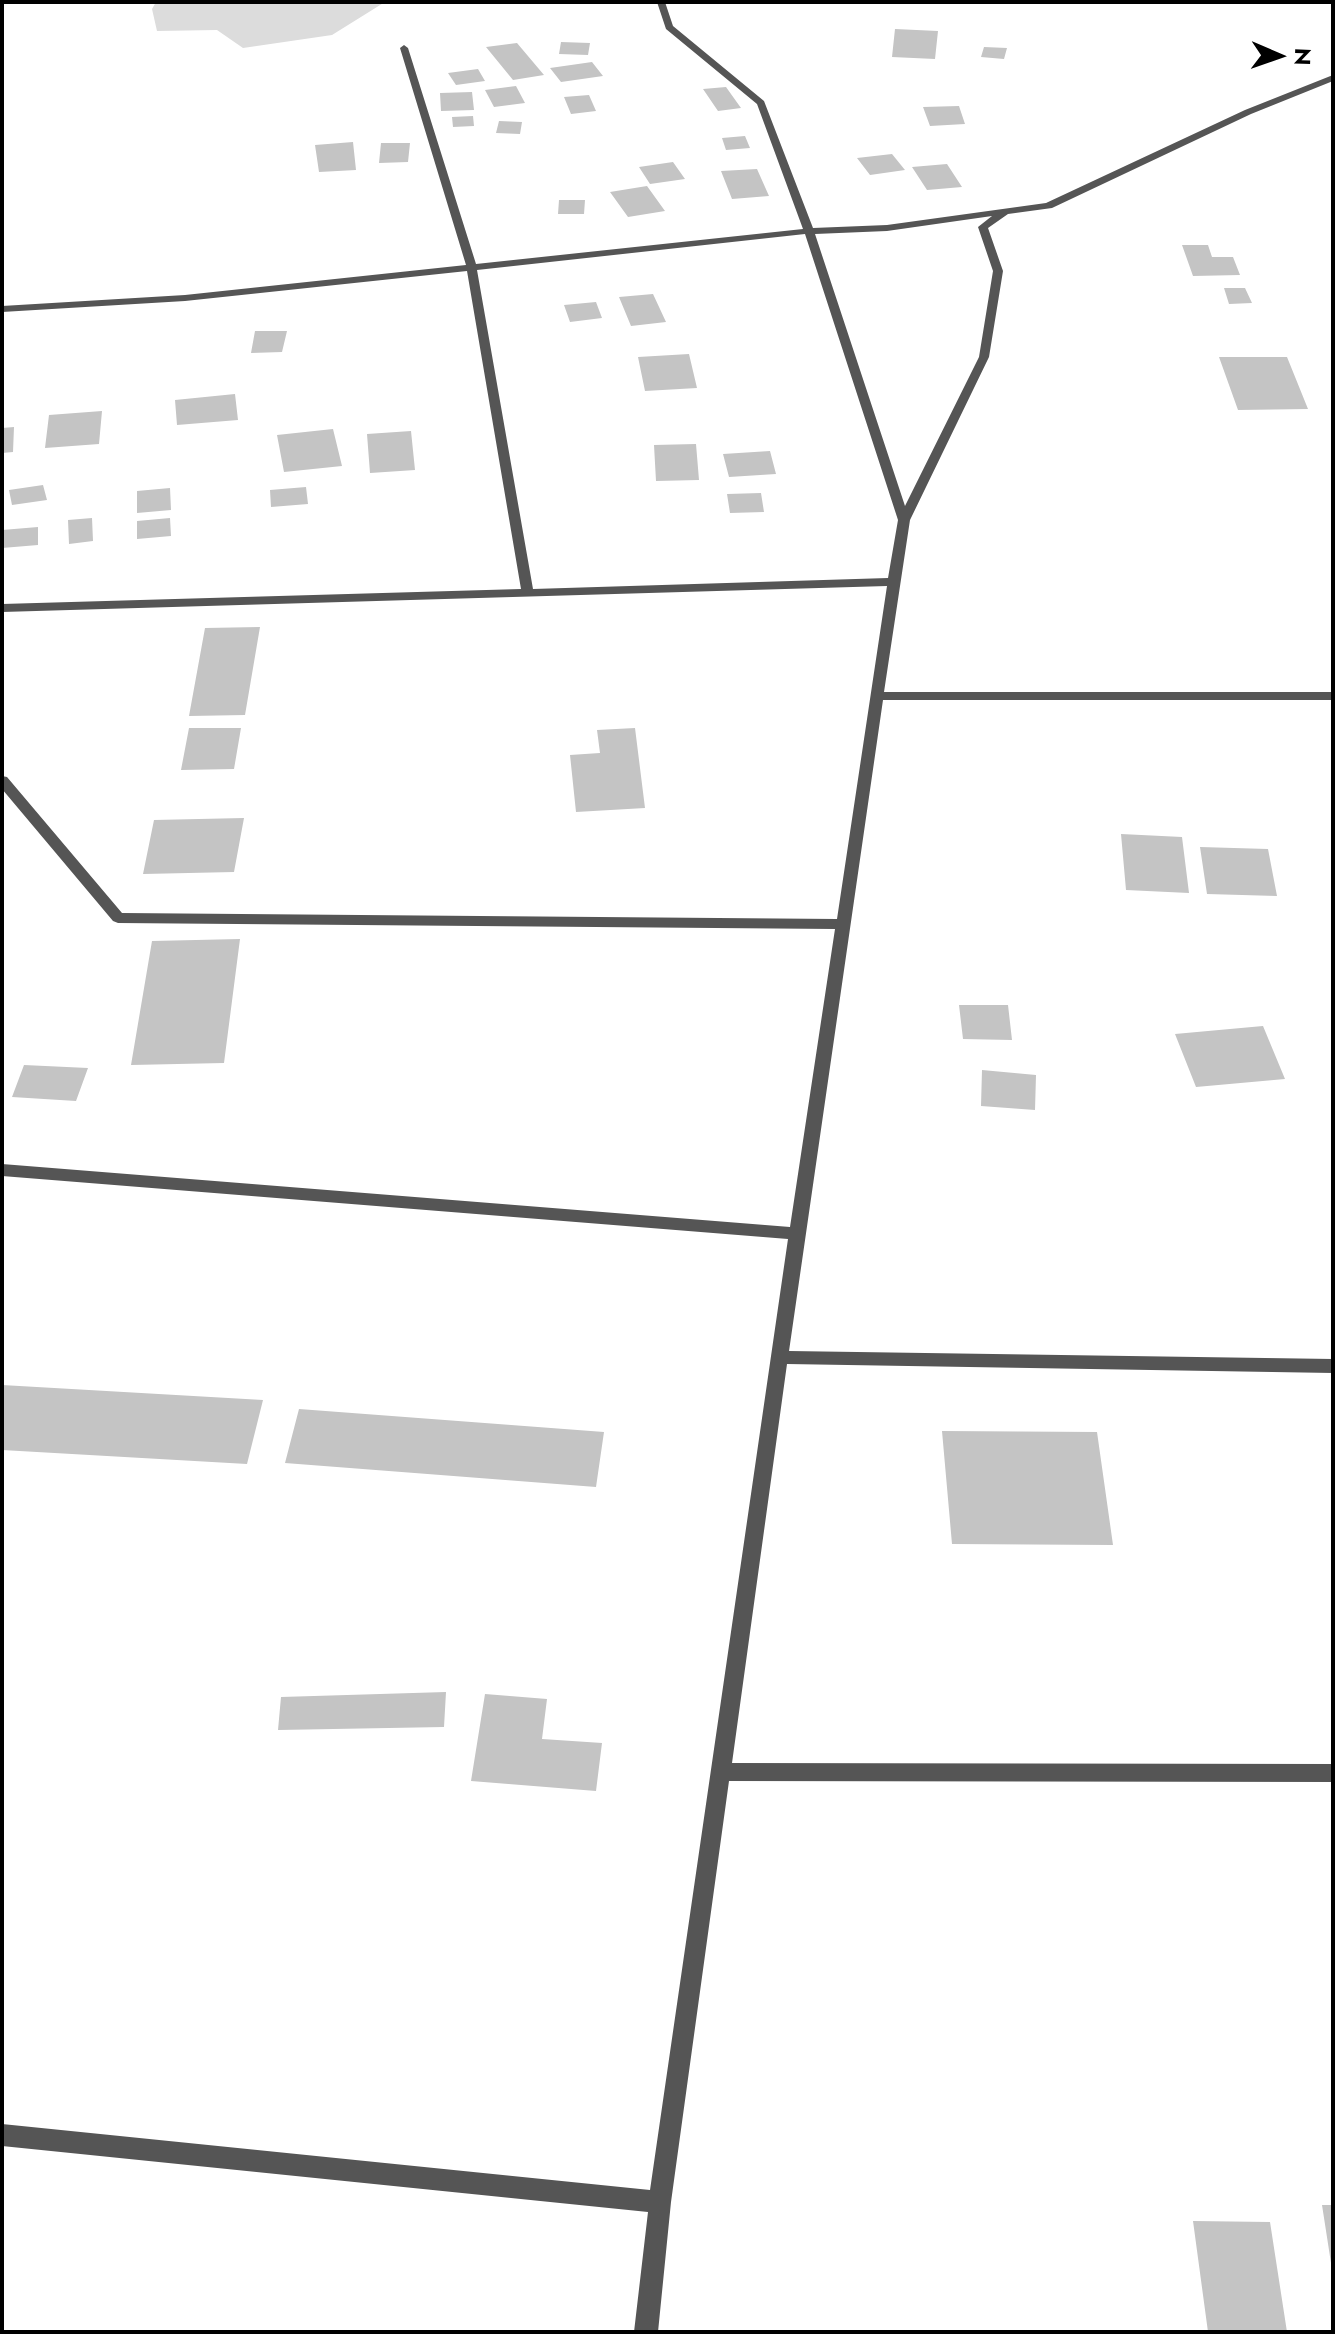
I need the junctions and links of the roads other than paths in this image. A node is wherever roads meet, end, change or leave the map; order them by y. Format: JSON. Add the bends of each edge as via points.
{"nodes":[{"id":1,"x":661,"y":2,"type":"edge"},
{"id":2,"x":404,"y":48,"type":"dead end"},
{"id":3,"x":1333,"y":78,"type":"edge"},
{"id":4,"x":1005,"y":211,"type":"junction"},
{"id":5,"x":809,"y":231,"type":"junction"},
{"id":6,"x":472,"y":268,"type":"junction"},
{"id":7,"x":2,"y":309,"type":"edge"},
{"id":8,"x":904,"y":520,"type":"junction"},
{"id":9,"x":894,"y":582,"type":"junction"},
{"id":10,"x":528,"y":593,"type":"junction"},
{"id":11,"x":2,"y":608,"type":"edge"},
{"id":12,"x":877,"y":696,"type":"junction"},
{"id":13,"x":1333,"y":696,"type":"edge"},
{"id":14,"x":2,"y":780,"type":"edge"},
{"id":15,"x":843,"y":924,"type":"junction"},
{"id":16,"x":2,"y":1170,"type":"edge"},
{"id":17,"x":797,"y":1234,"type":"junction"},
{"id":18,"x":779,"y":1357,"type":"junction"},
{"id":19,"x":1333,"y":1366,"type":"edge"},
{"id":20,"x":721,"y":1772,"type":"junction"},
{"id":21,"x":1333,"y":1773,"type":"edge"},
{"id":22,"x":2,"y":2135,"type":"edge"},
{"id":23,"x":660,"y":2202,"type":"junction"},
{"id":24,"x":646,"y":2332,"type":"edge"}],
"edges":[{"from":1,"to":5,"type":"street","via":[[669,27],[761,103]]},
{"from":2,"to":6,"type":"street"},
{"from":3,"to":4,"type":"street","via":[[1048,206]]},
{"from":4,"to":5,"type":"street","via":[[887,228]]},
{"from":4,"to":8,"type":"street","via":[[983,227],[998,271],[984,357]]},
{"from":5,"to":6,"type":"street"},
{"from":5,"to":8,"type":"street"},
{"from":6,"to":7,"type":"street","via":[[185,298]]},
{"from":6,"to":10,"type":"street"},
{"from":8,"to":9,"type":"street"},
{"from":9,"to":10,"type":"street"},
{"from":9,"to":12,"type":"street"},
{"from":10,"to":11,"type":"street"},
{"from":12,"to":13,"type":"street"},
{"from":12,"to":15,"type":"street"},
{"from":14,"to":15,"type":"street","via":[[118,918]]},
{"from":15,"to":17,"type":"street"},
{"from":16,"to":17,"type":"street"},
{"from":17,"to":18,"type":"street"},
{"from":18,"to":19,"type":"street"},
{"from":18,"to":20,"type":"street"},
{"from":20,"to":21,"type":"street"},
{"from":20,"to":23,"type":"street"},
{"from":22,"to":23,"type":"street"},
{"from":23,"to":24,"type":"street"}]}
